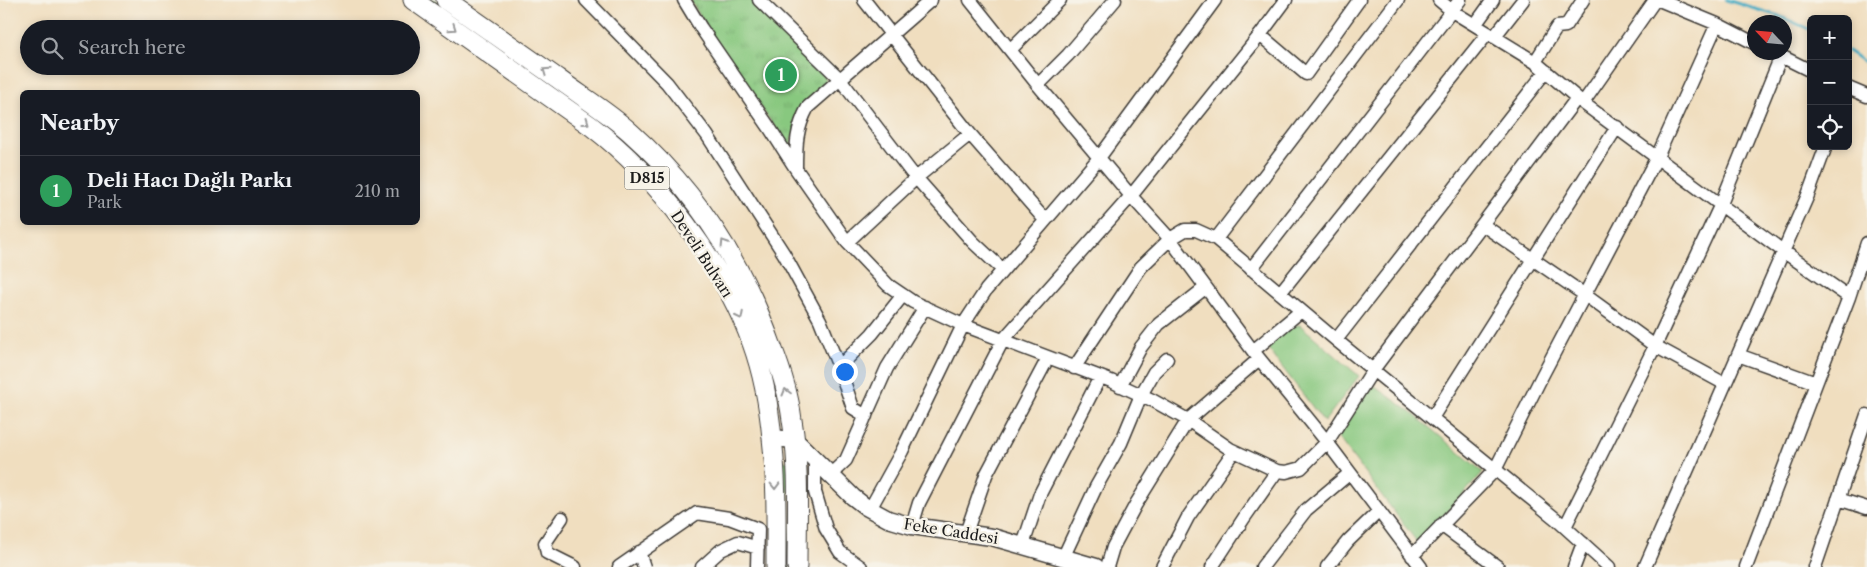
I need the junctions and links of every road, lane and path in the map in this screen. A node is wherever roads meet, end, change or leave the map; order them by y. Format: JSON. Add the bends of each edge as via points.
{"nodes":[{"id":1,"x":413,"y":0,"type":"edge"},
{"id":2,"x":446,"y":0,"type":"edge"},
{"id":3,"x":586,"y":0,"type":"edge"},
{"id":4,"x":684,"y":0,"type":"edge"},
{"id":5,"x":759,"y":0,"type":"edge"},
{"id":6,"x":864,"y":0,"type":"edge"},
{"id":7,"x":931,"y":0,"type":"edge"},
{"id":8,"x":1060,"y":0,"type":"edge"},
{"id":9,"x":1115,"y":0,"type":"edge"},
{"id":10,"x":1215,"y":0,"type":"edge"},
{"id":11,"x":1286,"y":0,"type":"edge"},
{"id":12,"x":1358,"y":0,"type":"edge"},
{"id":13,"x":1398,"y":0,"type":"edge"},
{"id":14,"x":1439,"y":0,"type":"edge"},
{"id":15,"x":1460,"y":0,"type":"edge"},
{"id":16,"x":1493,"y":0,"type":"edge"},
{"id":17,"x":1523,"y":0,"type":"edge"},
{"id":18,"x":1583,"y":0,"type":"edge"},
{"id":19,"x":1655,"y":0,"type":"edge"},
{"id":20,"x":1659,"y":0,"type":"edge"},
{"id":21,"x":976,"y":2,"type":"edge"},
{"id":22,"x":1452,"y":11,"type":"junction"},
{"id":23,"x":1717,"y":24,"type":"junction"},
{"id":24,"x":1475,"y":25,"type":"junction"},
{"id":25,"x":892,"y":34,"type":"junction"},
{"id":26,"x":1260,"y":35,"type":"junction"},
{"id":27,"x":1491,"y":35,"type":"junction"},
{"id":28,"x":1747,"y":39,"type":"edge"},
{"id":29,"x":1010,"y":50,"type":"junction"},
{"id":30,"x":1775,"y":60,"type":"edge"},
{"id":31,"x":1789,"y":60,"type":"edge"},
{"id":32,"x":1535,"y":62,"type":"junction"},
{"id":33,"x":1807,"y":69,"type":"edge"},
{"id":34,"x":1546,"y":71,"type":"junction"},
{"id":35,"x":840,"y":79,"type":"junction"},
{"id":36,"x":1038,"y":85,"type":"junction"},
{"id":37,"x":1852,"y":90,"type":"edge"},
{"id":38,"x":1867,"y":96,"type":"edge"},
{"id":39,"x":1580,"y":100,"type":"junction"},
{"id":40,"x":1617,"y":127,"type":"junction"},
{"id":41,"x":970,"y":134,"type":"junction"},
{"id":42,"x":1824,"y":150,"type":"edge"},
{"id":43,"x":1657,"y":157,"type":"junction"},
{"id":44,"x":1099,"y":158,"type":"junction"},
{"id":45,"x":796,"y":169,"type":"junction"},
{"id":46,"x":916,"y":178,"type":"junction"},
{"id":47,"x":1131,"y":196,"type":"junction"},
{"id":48,"x":1720,"y":204,"type":"junction"},
{"id":49,"x":1046,"y":220,"type":"junction"},
{"id":50,"x":1483,"y":225,"type":"junction"},
{"id":51,"x":1170,"y":239,"type":"junction"},
{"id":52,"x":1216,"y":239,"type":"junction"},
{"id":53,"x":847,"y":242,"type":"junction"},
{"id":54,"x":1867,"y":243,"type":"edge"},
{"id":55,"x":1783,"y":251,"type":"junction"},
{"id":56,"x":1533,"y":260,"type":"junction"},
{"id":57,"x":1251,"y":269,"type":"junction"},
{"id":58,"x":1003,"y":270,"type":"junction"},
{"id":59,"x":1206,"y":288,"type":"junction"},
{"id":60,"x":1280,"y":293,"type":"junction"},
{"id":61,"x":903,"y":295,"type":"junction"},
{"id":62,"x":1585,"y":295,"type":"junction"},
{"id":63,"x":1849,"y":297,"type":"junction"},
{"id":64,"x":925,"y":307,"type":"junction"},
{"id":65,"x":1301,"y":311,"type":"junction"},
{"id":66,"x":963,"y":325,"type":"junction"},
{"id":67,"x":1003,"y":340,"type":"junction"},
{"id":68,"x":1336,"y":340,"type":"junction"},
{"id":69,"x":1655,"y":346,"type":"junction"},
{"id":70,"x":1256,"y":355,"type":"junction"},
{"id":71,"x":1738,"y":355,"type":"junction"},
{"id":72,"x":1048,"y":358,"type":"junction"},
{"id":73,"x":1167,"y":358,"type":"dead end"},
{"id":74,"x":840,"y":366,"type":"junction"},
{"id":75,"x":1074,"y":368,"type":"junction"},
{"id":76,"x":1373,"y":370,"type":"junction"},
{"id":77,"x":1100,"y":378,"type":"junction"},
{"id":78,"x":1816,"y":383,"type":"junction"},
{"id":79,"x":1725,"y":384,"type":"junction"},
{"id":80,"x":1120,"y":386,"type":"junction"},
{"id":81,"x":1141,"y":395,"type":"junction"},
{"id":82,"x":1867,"y":415,"type":"edge"},
{"id":83,"x":866,"y":416,"type":"junction"},
{"id":84,"x":1432,"y":418,"type":"junction"},
{"id":85,"x":1188,"y":420,"type":"junction"},
{"id":86,"x":772,"y":438,"type":"junction"},
{"id":87,"x":795,"y":440,"type":"junction"},
{"id":88,"x":1327,"y":442,"type":"junction"},
{"id":89,"x":1234,"y":451,"type":"junction"},
{"id":90,"x":815,"y":460,"type":"junction"},
{"id":91,"x":1495,"y":470,"type":"junction"},
{"id":92,"x":1277,"y":471,"type":"junction"},
{"id":93,"x":1350,"y":473,"type":"junction"},
{"id":94,"x":830,"y":475,"type":"junction"},
{"id":95,"x":1838,"y":499,"type":"junction"},
{"id":96,"x":1867,"y":508,"type":"edge"},
{"id":97,"x":870,"y":509,"type":"junction"},
{"id":98,"x":1379,"y":511,"type":"junction"},
{"id":99,"x":562,"y":518,"type":"dead end"},
{"id":100,"x":912,"y":526,"type":"junction"},
{"id":101,"x":1442,"y":526,"type":"junction"},
{"id":102,"x":1565,"y":527,"type":"junction"},
{"id":103,"x":966,"y":533,"type":"junction"},
{"id":104,"x":1583,"y":544,"type":"junction"},
{"id":105,"x":1023,"y":545,"type":"junction"},
{"id":106,"x":758,"y":548,"type":"junction"},
{"id":107,"x":639,"y":552,"type":"junction"},
{"id":108,"x":1412,"y":556,"type":"junction"},
{"id":109,"x":1070,"y":562,"type":"edge"},
{"id":110,"x":575,"y":567,"type":"edge"},
{"id":111,"x":619,"y":567,"type":"edge"},
{"id":112,"x":644,"y":567,"type":"edge"},
{"id":113,"x":702,"y":567,"type":"edge"},
{"id":114,"x":757,"y":567,"type":"edge"},
{"id":115,"x":776,"y":567,"type":"edge"},
{"id":116,"x":797,"y":567,"type":"edge"},
{"id":117,"x":861,"y":567,"type":"edge"},
{"id":118,"x":1096,"y":567,"type":"edge"},
{"id":119,"x":1107,"y":567,"type":"edge"},
{"id":120,"x":1162,"y":567,"type":"edge"},
{"id":121,"x":1212,"y":567,"type":"edge"},
{"id":122,"x":1262,"y":567,"type":"edge"},
{"id":123,"x":1327,"y":567,"type":"edge"},
{"id":124,"x":1421,"y":567,"type":"edge"},
{"id":125,"x":1498,"y":567,"type":"edge"},
{"id":126,"x":1574,"y":567,"type":"edge"},
{"id":127,"x":1609,"y":567,"type":"edge"},
{"id":128,"x":1645,"y":567,"type":"edge"},
{"id":129,"x":1746,"y":567,"type":"edge"},
{"id":130,"x":1815,"y":567,"type":"edge"}],
"edges":[{"from":1,"to":86,"type":"highway","name":"Develi Bulvarı","number":"D815","one_way":true,"via":[[601,134],[646,177],[678,214],[712,265],[743,322],[759,366]]},
{"from":87,"to":2,"type":"highway","name":"Develi Bulvarı","number":"D815","one_way":true,"via":[[786,392],[762,317],[724,244],[688,194],[642,143],[614,119]]},
{"from":3,"to":74,"type":"street","via":[[667,83],[707,135],[784,254],[820,320]]},
{"from":4,"to":45,"type":"street"},
{"from":5,"to":35,"type":"street"},
{"from":6,"to":25,"type":"street"},
{"from":7,"to":25,"type":"street"},
{"from":8,"to":29,"type":"street"},
{"from":9,"to":36,"type":"street"},
{"from":10,"to":44,"type":"street"},
{"from":11,"to":26,"type":"street"},
{"from":12,"to":26,"type":"street","via":[[1306,74]]},
{"from":13,"to":52,"type":"street"},
{"from":14,"to":22,"type":"street"},
{"from":15,"to":22,"type":"street"},
{"from":16,"to":24,"type":"street"},
{"from":17,"to":27,"type":"street"},
{"from":18,"to":32,"type":"street","via":[[1566,26],[1557,28]]},
{"from":19,"to":39,"type":"street"},
{"from":20,"to":23,"type":"street"},
{"from":21,"to":29,"type":"street"},
{"from":22,"to":24,"type":"street"},
{"from":22,"to":57,"type":"street"},
{"from":23,"to":28,"type":"street"},
{"from":23,"to":43,"type":"street"},
{"from":24,"to":27,"type":"street"},
{"from":25,"to":35,"type":"street"},
{"from":25,"to":41,"type":"street"},
{"from":26,"to":47,"type":"street"},
{"from":27,"to":32,"type":"street"},
{"from":27,"to":60,"type":"street"},
{"from":29,"to":36,"type":"street"},
{"from":30,"to":48,"type":"street"},
{"from":31,"to":33,"type":"street"},
{"from":32,"to":34,"type":"street"},
{"from":34,"to":39,"type":"street"},
{"from":34,"to":68,"type":"street"},
{"from":35,"to":45,"type":"street","via":[[808,107],[800,122]]},
{"from":35,"to":46,"type":"street"},
{"from":36,"to":44,"type":"street"},
{"from":37,"to":38,"type":"street"},
{"from":39,"to":40,"type":"street"},
{"from":39,"to":50,"type":"street"},
{"from":40,"to":43,"type":"street"},
{"from":40,"to":56,"type":"street"},
{"from":41,"to":46,"type":"street"},
{"from":41,"to":49,"type":"street"},
{"from":42,"to":55,"type":"street"},
{"from":43,"to":48,"type":"street"},
{"from":43,"to":62,"type":"street"},
{"from":44,"to":47,"type":"street"},
{"from":44,"to":49,"type":"street"},
{"from":45,"to":53,"type":"street"},
{"from":46,"to":53,"type":"street"},
{"from":46,"to":58,"type":"street","via":[[973,242]]},
{"from":47,"to":51,"type":"street"},
{"from":47,"to":67,"type":"street"},
{"from":48,"to":55,"type":"street"},
{"from":48,"to":69,"type":"street"},
{"from":49,"to":58,"type":"street"},
{"from":50,"to":56,"type":"street"},
{"from":50,"to":76,"type":"street"},
{"from":51,"to":52,"type":"street","via":[[1185,230],[1196,230]]},
{"from":51,"to":59,"type":"street"},
{"from":51,"to":75,"type":"street","via":[[1141,267]]},
{"from":52,"to":57,"type":"street"},
{"from":53,"to":61,"type":"street"},
{"from":54,"to":63,"type":"street"},
{"from":55,"to":63,"type":"street"},
{"from":55,"to":71,"type":"street"},
{"from":56,"to":62,"type":"street"},
{"from":56,"to":84,"type":"street"},
{"from":57,"to":60,"type":"street"},
{"from":58,"to":66,"type":"street"},
{"from":59,"to":70,"type":"street"},
{"from":59,"to":80,"type":"street","via":[[1159,324],[1141,347]]},
{"from":60,"to":65,"type":"street"},
{"from":61,"to":64,"type":"street"},
{"from":61,"to":74,"type":"street","via":[[872,334]]},
{"from":62,"to":69,"type":"street"},
{"from":62,"to":91,"type":"street"},
{"from":63,"to":78,"type":"street"},
{"from":64,"to":66,"type":"street"},
{"from":64,"to":83,"type":"street","via":[[887,368]]},
{"from":65,"to":68,"type":"street"},
{"from":65,"to":70,"type":"street"},
{"from":66,"to":67,"type":"street"},
{"from":66,"to":97,"type":"street"},
{"from":67,"to":72,"type":"street"},
{"from":67,"to":100,"type":"street","via":[[919,503]]},
{"from":68,"to":76,"type":"street"},
{"from":69,"to":79,"type":"street"},
{"from":69,"to":102,"type":"street"},
{"from":70,"to":85,"type":"street"},
{"from":70,"to":88,"type":"street"},
{"from":71,"to":78,"type":"street"},
{"from":71,"to":79,"type":"street"},
{"from":72,"to":75,"type":"street"},
{"from":72,"to":103,"type":"street","via":[[986,475]]},
{"from":73,"to":81,"type":"street","via":[[1154,372]]},
{"from":74,"to":83,"type":"street","via":[[853,408]]},
{"from":75,"to":77,"type":"street"},
{"from":76,"to":84,"type":"street"},
{"from":76,"to":88,"type":"street"},
{"from":77,"to":80,"type":"street"},
{"from":77,"to":105,"type":"street","via":[[1040,494]]},
{"from":78,"to":129,"type":"street"},
{"from":79,"to":128,"type":"street"},
{"from":80,"to":81,"type":"street"},
{"from":81,"to":85,"type":"street"},
{"from":81,"to":109,"type":"street","via":[[1121,443],[1096,487]]},
{"from":82,"to":95,"type":"street"},
{"from":83,"to":94,"type":"street","via":[[846,460]]},
{"from":84,"to":91,"type":"street"},
{"from":85,"to":89,"type":"street"},
{"from":85,"to":119,"type":"street","via":[[1132,512],[1113,547]]},
{"from":86,"to":87,"type":"main road"},
{"from":86,"to":115,"type":"highway","name":"Develi Bulvarı","number":"D815","one_way":true},
{"from":87,"to":90,"type":"main road","name":"Feke Caddesi"},
{"from":87,"to":116,"type":"highway","name":"Develi Bulvarı","number":"D815"},
{"from":88,"to":92,"type":"street","via":[[1301,468]]},
{"from":88,"to":93,"type":"street"},
{"from":89,"to":92,"type":"street"},
{"from":89,"to":120,"type":"street","via":[[1188,517]]},
{"from":90,"to":94,"type":"main road","name":"Feke Caddesi"},
{"from":90,"to":117,"type":"street","via":[[815,492],[826,529],[840,552]]},
{"from":91,"to":101,"type":"street"},
{"from":91,"to":102,"type":"street"},
{"from":92,"to":121,"type":"street"},
{"from":93,"to":98,"type":"street"},
{"from":93,"to":122,"type":"street","via":[[1306,510]]},
{"from":94,"to":97,"type":"main road","name":"Feke Caddesi"},
{"from":95,"to":96,"type":"street"},
{"from":95,"to":130,"type":"street"},
{"from":97,"to":100,"type":"main road","name":"Feke Caddesi","via":[[888,519]]},
{"from":98,"to":108,"type":"street"},
{"from":98,"to":123,"type":"street"},
{"from":99,"to":110,"type":"street","via":[[545,543],[547,553]]},
{"from":100,"to":103,"type":"main road","name":"Feke Caddesi"},
{"from":101,"to":108,"type":"street"},
{"from":101,"to":125,"type":"street"},
{"from":102,"to":104,"type":"street"},
{"from":103,"to":105,"type":"main road","name":"Feke Caddesi"},
{"from":104,"to":126,"type":"street"},
{"from":104,"to":127,"type":"street"},
{"from":105,"to":109,"type":"main road","name":"Feke Caddesi"},
{"from":106,"to":107,"type":"street","via":[[758,529],[729,518],[697,513]]},
{"from":106,"to":113,"type":"street","via":[[738,542],[722,550]]},
{"from":106,"to":114,"type":"street"},
{"from":107,"to":111,"type":"street"},
{"from":107,"to":112,"type":"street"},
{"from":108,"to":124,"type":"street"},
{"from":109,"to":118,"type":"main road","name":"Feke Caddesi"}]}
